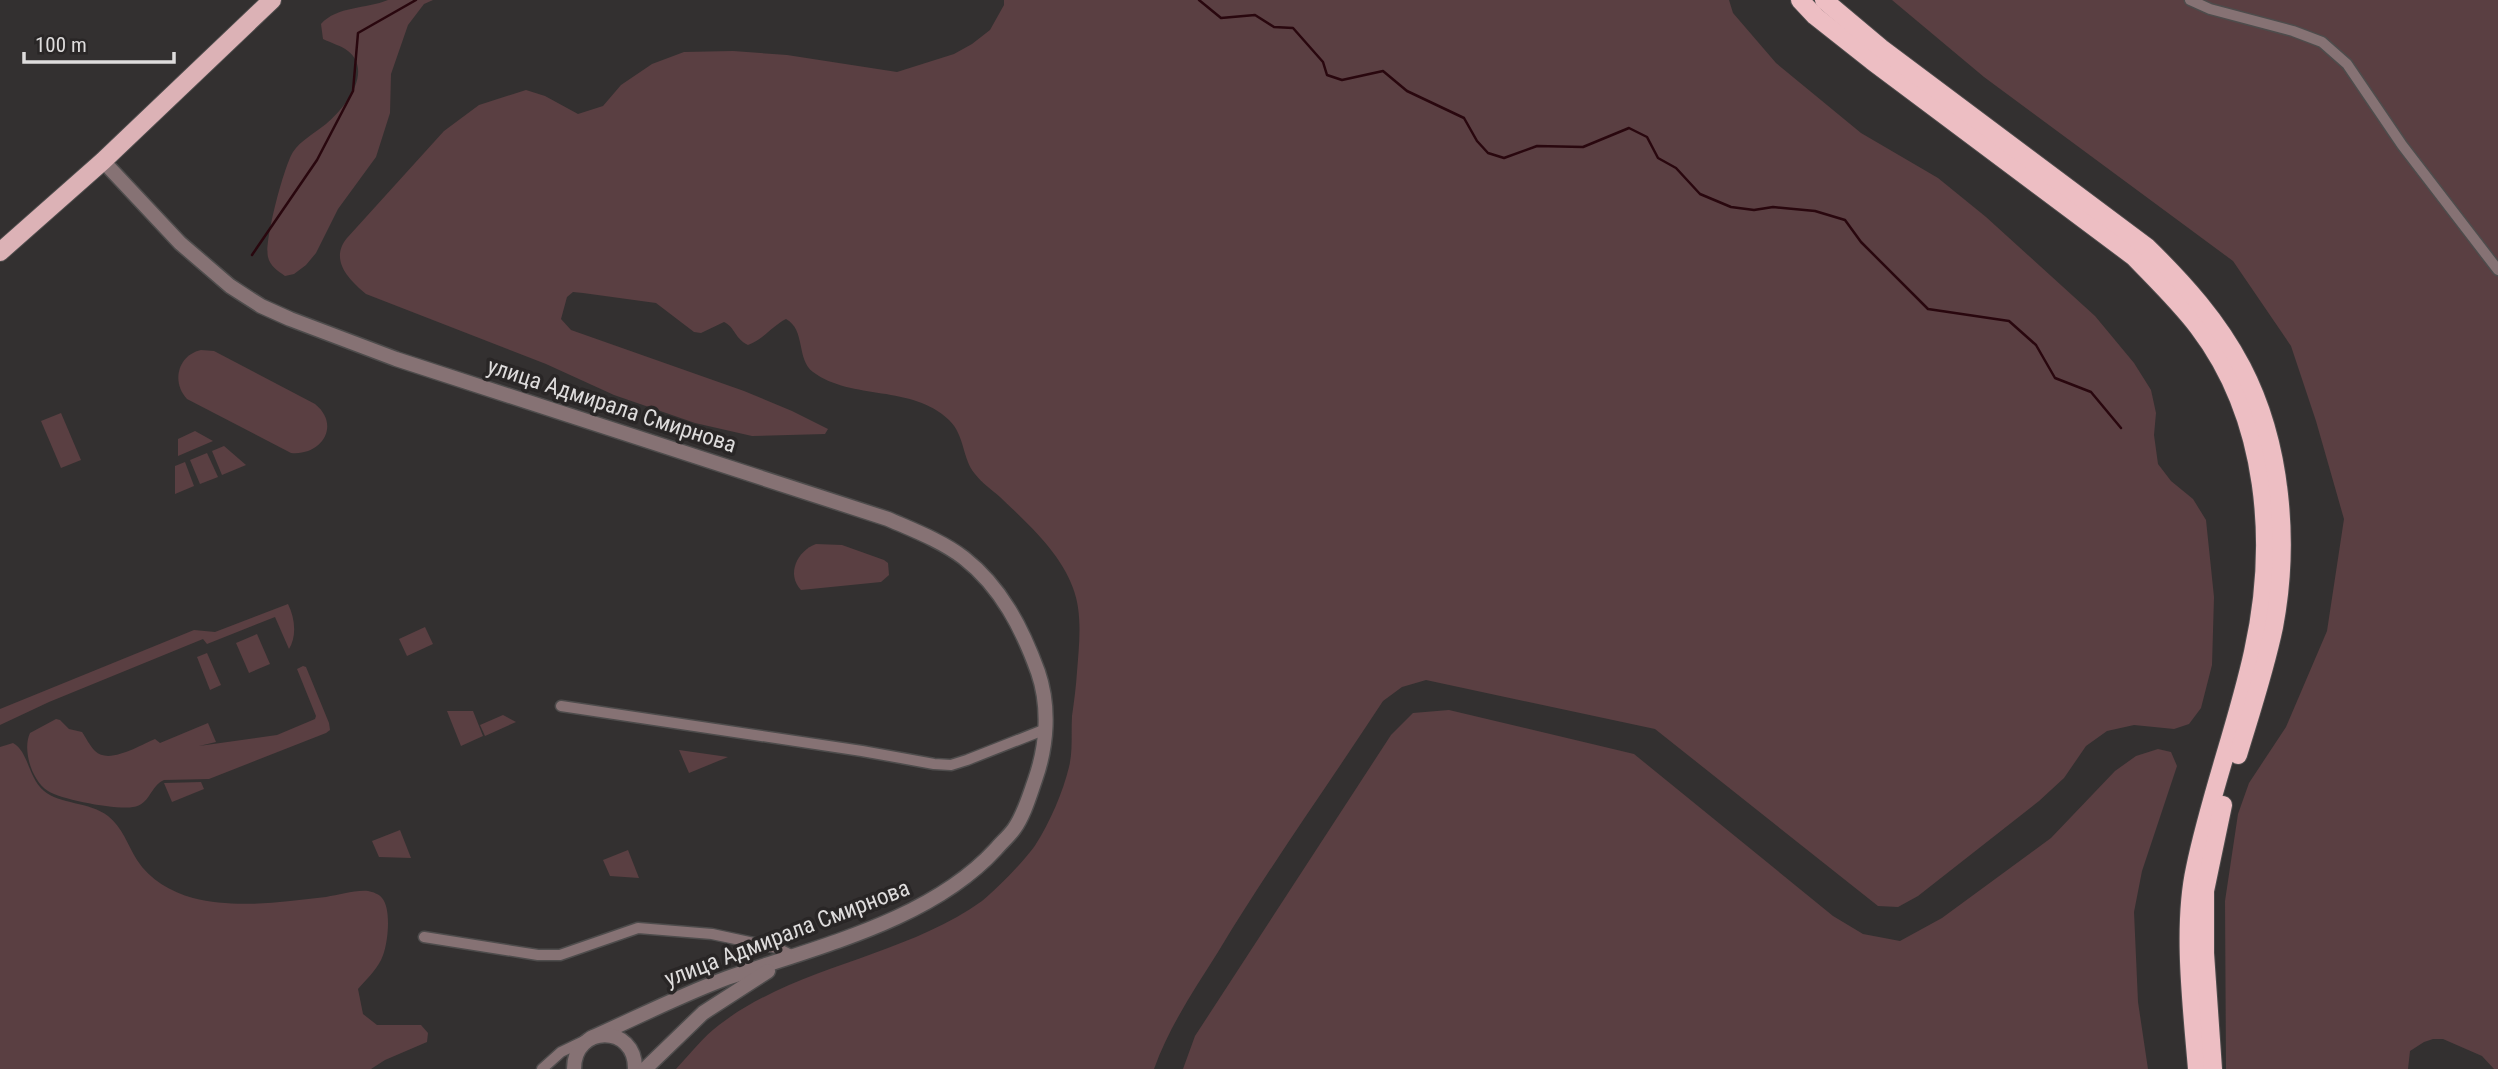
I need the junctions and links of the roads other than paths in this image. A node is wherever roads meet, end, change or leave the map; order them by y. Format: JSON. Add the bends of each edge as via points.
{"nodes":[{"id":1,"x":272,"y":0,"type":"edge"},
{"id":2,"x":1800,"y":0,"type":"edge"},
{"id":3,"x":1824,"y":0,"type":"edge"},
{"id":4,"x":2190,"y":0,"type":"edge"},
{"id":5,"x":103,"y":161,"type":"junction"},
{"id":6,"x":0,"y":252,"type":"edge"},
{"id":7,"x":2498,"y":270,"type":"edge"},
{"id":8,"x":561,"y":706,"type":"dead end"},
{"id":9,"x":1046,"y":729,"type":"junction"},
{"id":10,"x":424,"y":937,"type":"dead end"},
{"id":11,"x":793,"y":956,"type":"junction"},
{"id":12,"x":591,"y":1038,"type":"junction"},
{"id":13,"x":542,"y":1069,"type":"edge"},
{"id":14,"x":574,"y":1069,"type":"edge"},
{"id":15,"x":635,"y":1069,"type":"edge"},
{"id":16,"x":645,"y":1069,"type":"edge"},
{"id":17,"x":2197,"y":1069,"type":"edge"},
{"id":18,"x":2213,"y":1069,"type":"edge"}],
"edges":[{"from":1,"to":5,"type":"main road"},
{"from":2,"to":17,"type":"highway","via":[[1872,61],[2134,257],[2199,328],[2228,377],[2251,432],[2264,500],[2259,623],[2191,888]]},
{"from":3,"to":18,"type":"highway","via":[[1881,48],[2147,247],[2214,321],[2258,404],[2279,500],[2280,575],[2267,656],[2208,872],[2205,953]]},
{"from":4,"to":7,"type":"street","via":[[2322,42],[2347,64],[2402,145]]},
{"from":5,"to":6,"type":"main road"},
{"from":5,"to":9,"type":"street","name":"улица Адмирала Смирнова","via":[[180,243],[230,286],[271,310],[396,359],[888,519],[929,537],[963,558],[997,591],[1015,618],[1042,683]]},
{"from":8,"to":9,"type":"street","via":[[951,765]]},
{"from":9,"to":11,"type":"street","name":"улица Адмирала Смирнова","via":[[1041,765],[1014,830],[977,870],[905,915]]},
{"from":10,"to":11,"type":"street","via":[[560,955],[638,928],[712,934],[777,948]]},
{"from":11,"to":12,"type":"street","name":"улица Адмирала Смирнова","via":[[724,979]]},
{"from":11,"to":16,"type":"street","via":[[703,1013]]},
{"from":12,"to":13,"type":"street","name":"улица Адмирала Смирнова","via":[[561,1052]]},
{"from":12,"to":14,"type":"street","via":[[579,1049]]},
{"from":12,"to":15,"type":"street","via":[[606,1035],[624,1041],[634,1055]]}]}
